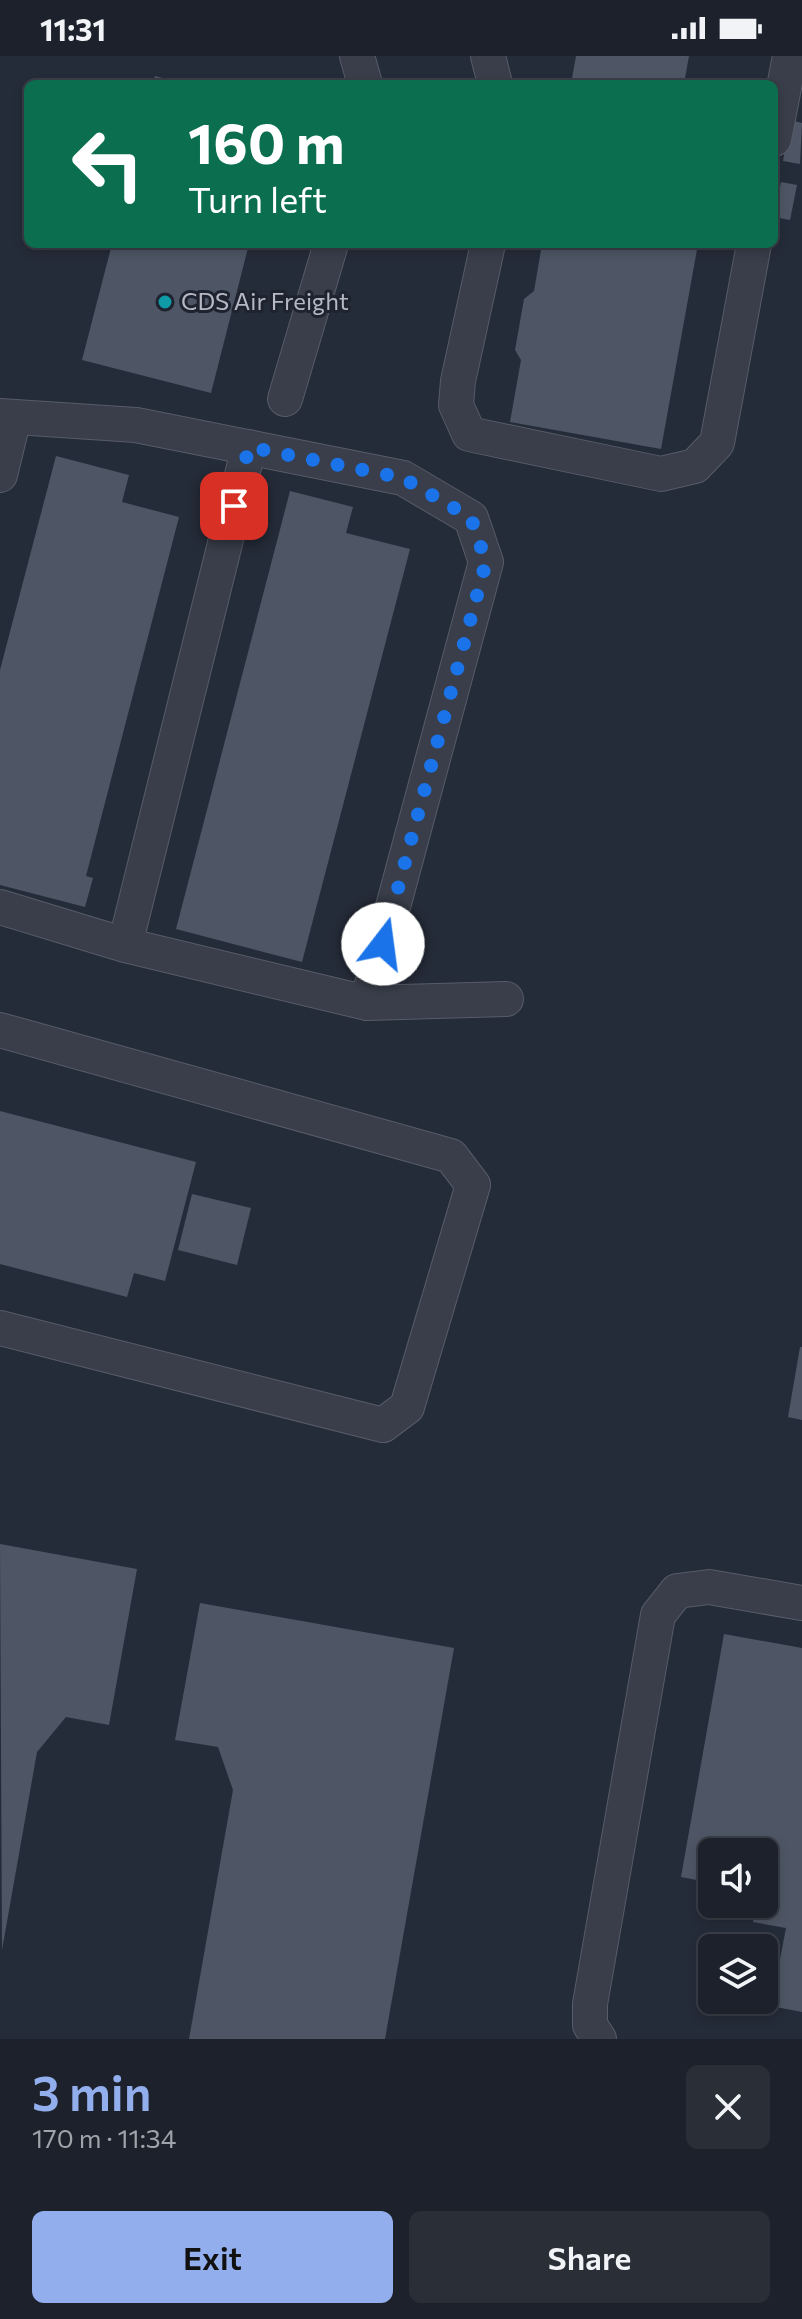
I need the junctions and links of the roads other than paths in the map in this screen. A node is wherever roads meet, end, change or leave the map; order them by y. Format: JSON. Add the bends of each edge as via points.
{"nodes":[{"id":1,"x":357,"y":56,"type":"edge"},
{"id":2,"x":488,"y":56,"type":"edge"},
{"id":3,"x":790,"y":56,"type":"edge"},
{"id":4,"x":364,"y":80,"type":"edge"},
{"id":5,"x":494,"y":80,"type":"edge"},
{"id":6,"x":778,"y":118,"type":"edge"},
{"id":7,"x":330,"y":248,"type":"edge"},
{"id":8,"x":487,"y":248,"type":"edge"},
{"id":9,"x":753,"y":248,"type":"edge"},
{"id":10,"x":285,"y":399,"type":"dead end"},
{"id":11,"x":7,"y":417,"type":"edge"},
{"id":12,"x":249,"y":447,"type":"junction"},
{"id":13,"x":0,"y":475,"type":"edge"},
{"id":14,"x":0,"y":907,"type":"edge"},
{"id":15,"x":125,"y":945,"type":"junction"},
{"id":16,"x":506,"y":999,"type":"dead end"},
{"id":17,"x":367,"y":1003,"type":"junction"},
{"id":18,"x":0,"y":1030,"type":"edge"},
{"id":19,"x":0,"y":1328,"type":"edge"},
{"id":20,"x":802,"y":1603,"type":"edge"},
{"id":21,"x":599,"y":2039,"type":"edge"}],
"edges":[{"from":1,"to":4,"type":"lane"},
{"from":2,"to":5,"type":"lane"},
{"from":3,"to":6,"type":"lane"},
{"from":7,"to":10,"type":"lane"},
{"from":8,"to":9,"type":"lane","via":[[457,393],[456,405],[469,434],[661,474],[695,466],[717,443]]},
{"from":11,"to":12,"type":"lane","via":[[136,425]]},
{"from":11,"to":13,"type":"lane"},
{"from":12,"to":15,"type":"lane"},
{"from":12,"to":17,"type":"lane","via":[[403,478],[471,518],[486,562]]},
{"from":14,"to":15,"type":"lane"},
{"from":15,"to":17,"type":"lane"},
{"from":16,"to":17,"type":"lane"},
{"from":18,"to":19,"type":"lane","via":[[451,1156],[473,1185],[407,1407],[383,1425]]},
{"from":20,"to":21,"type":"lane","via":[[709,1587],[677,1591],[658,1615],[590,2004],[590,2025]]}]}
